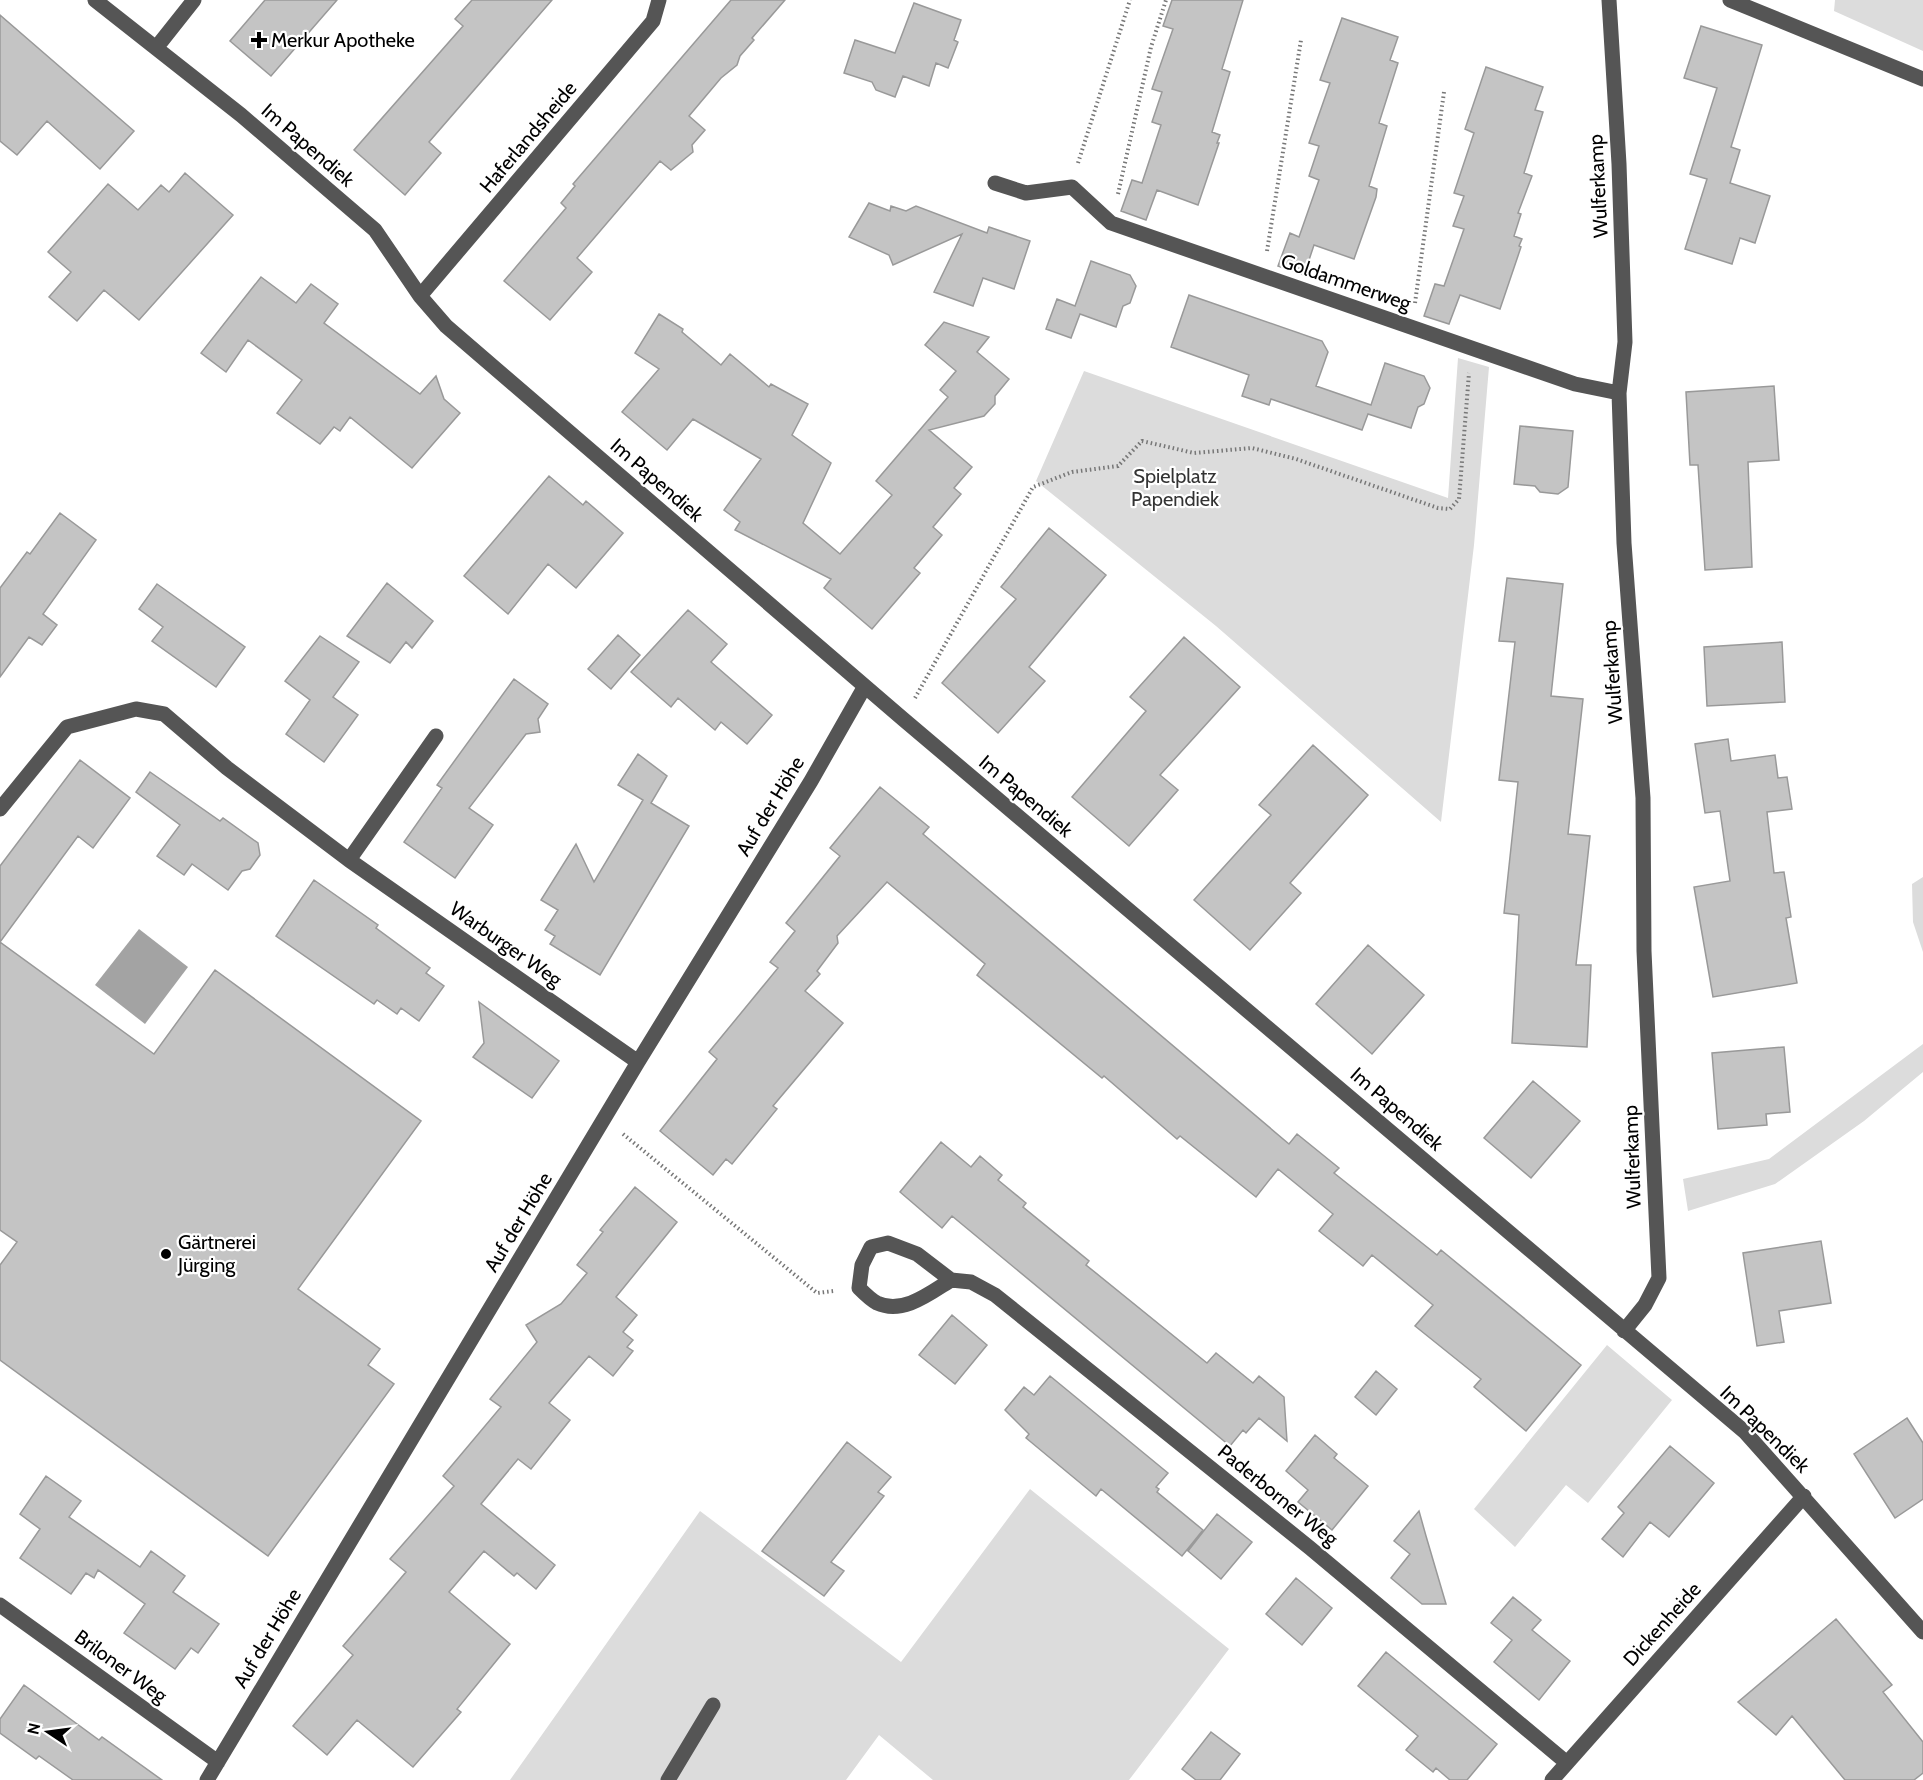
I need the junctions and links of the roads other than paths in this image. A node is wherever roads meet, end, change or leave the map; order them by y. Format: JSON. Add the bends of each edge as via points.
{"nodes":[{"id":1,"x":95,"y":0,"type":"edge"},
{"id":2,"x":194,"y":0,"type":"edge"},
{"id":3,"x":659,"y":0,"type":"edge"},
{"id":4,"x":1609,"y":0,"type":"edge"},
{"id":5,"x":1730,"y":0,"type":"edge"},
{"id":6,"x":156,"y":48,"type":"junction"},
{"id":7,"x":1923,"y":79,"type":"edge"},
{"id":8,"x":995,"y":183,"type":"dead end"},
{"id":9,"x":420,"y":296,"type":"junction"},
{"id":10,"x":1619,"y":393,"type":"junction"},
{"id":11,"x":865,"y":686,"type":"junction"},
{"id":12,"x":436,"y":736,"type":"dead end"},
{"id":13,"x":0,"y":809,"type":"edge"},
{"id":14,"x":349,"y":860,"type":"junction"},
{"id":15,"x":638,"y":1062,"type":"junction"},
{"id":16,"x":951,"y":1280,"type":"junction"},
{"id":17,"x":1624,"y":1331,"type":"junction"},
{"id":18,"x":1804,"y":1496,"type":"junction"},
{"id":19,"x":0,"y":1605,"type":"edge"},
{"id":20,"x":1923,"y":1632,"type":"edge"},
{"id":21,"x":713,"y":1704,"type":"dead end"},
{"id":22,"x":218,"y":1762,"type":"junction"},
{"id":23,"x":1567,"y":1762,"type":"junction"},
{"id":24,"x":207,"y":1780,"type":"edge"},
{"id":25,"x":668,"y":1780,"type":"edge"},
{"id":26,"x":1552,"y":1780,"type":"edge"}],
"edges":[{"from":1,"to":6,"type":"street","name":"Im Papendiek"},
{"from":2,"to":6,"type":"street"},
{"from":3,"to":9,"type":"street","name":"Haferlandsheide","via":[[652,21]]},
{"from":4,"to":10,"type":"street","name":"Wulferkamp","via":[[1624,330]]},
{"from":5,"to":7,"type":"street"},
{"from":6,"to":9,"type":"street","name":"Im Papendiek","via":[[375,230]]},
{"from":8,"to":10,"type":"street","name":"Goldammerweg","via":[[1026,193],[1072,187],[1111,223],[1575,384]]},
{"from":9,"to":11,"type":"street","name":"Im Papendiek","via":[[446,326]]},
{"from":10,"to":17,"type":"street","name":"Wulferkamp","via":[[1624,543],[1643,798],[1644,951],[1659,1278],[1645,1305]]},
{"from":11,"to":15,"type":"street","name":"Auf der Höhe"},
{"from":11,"to":17,"type":"street","name":"Im Papendiek"},
{"from":12,"to":14,"type":"street"},
{"from":13,"to":14,"type":"street","name":"Warburger Weg","via":[[67,727],[136,709],[164,714],[227,768]]},
{"from":14,"to":15,"type":"street","name":"Warburger Weg"},
{"from":15,"to":22,"type":"street","name":"Auf der Höhe"},
{"from":16,"to":16,"type":"street","name":"Paderborner Weg","via":[[917,1254],[888,1243],[871,1247],[862,1265],[859,1288],[877,1303],[898,1307]]},
{"from":16,"to":23,"type":"street","name":"Paderborner Weg","via":[[971,1282],[995,1295],[1310,1548]]},
{"from":17,"to":18,"type":"street","name":"Im Papendiek","via":[[1745,1432]]},
{"from":18,"to":20,"type":"street","name":"Im Papendiek"},
{"from":18,"to":23,"type":"street","name":"Dickenheide"},
{"from":19,"to":22,"type":"street","name":"Briloner Weg"},
{"from":21,"to":25,"type":"street"},
{"from":22,"to":24,"type":"street","name":"Auf der Höhe"},
{"from":23,"to":26,"type":"street","name":"Dickenheide"}]}
